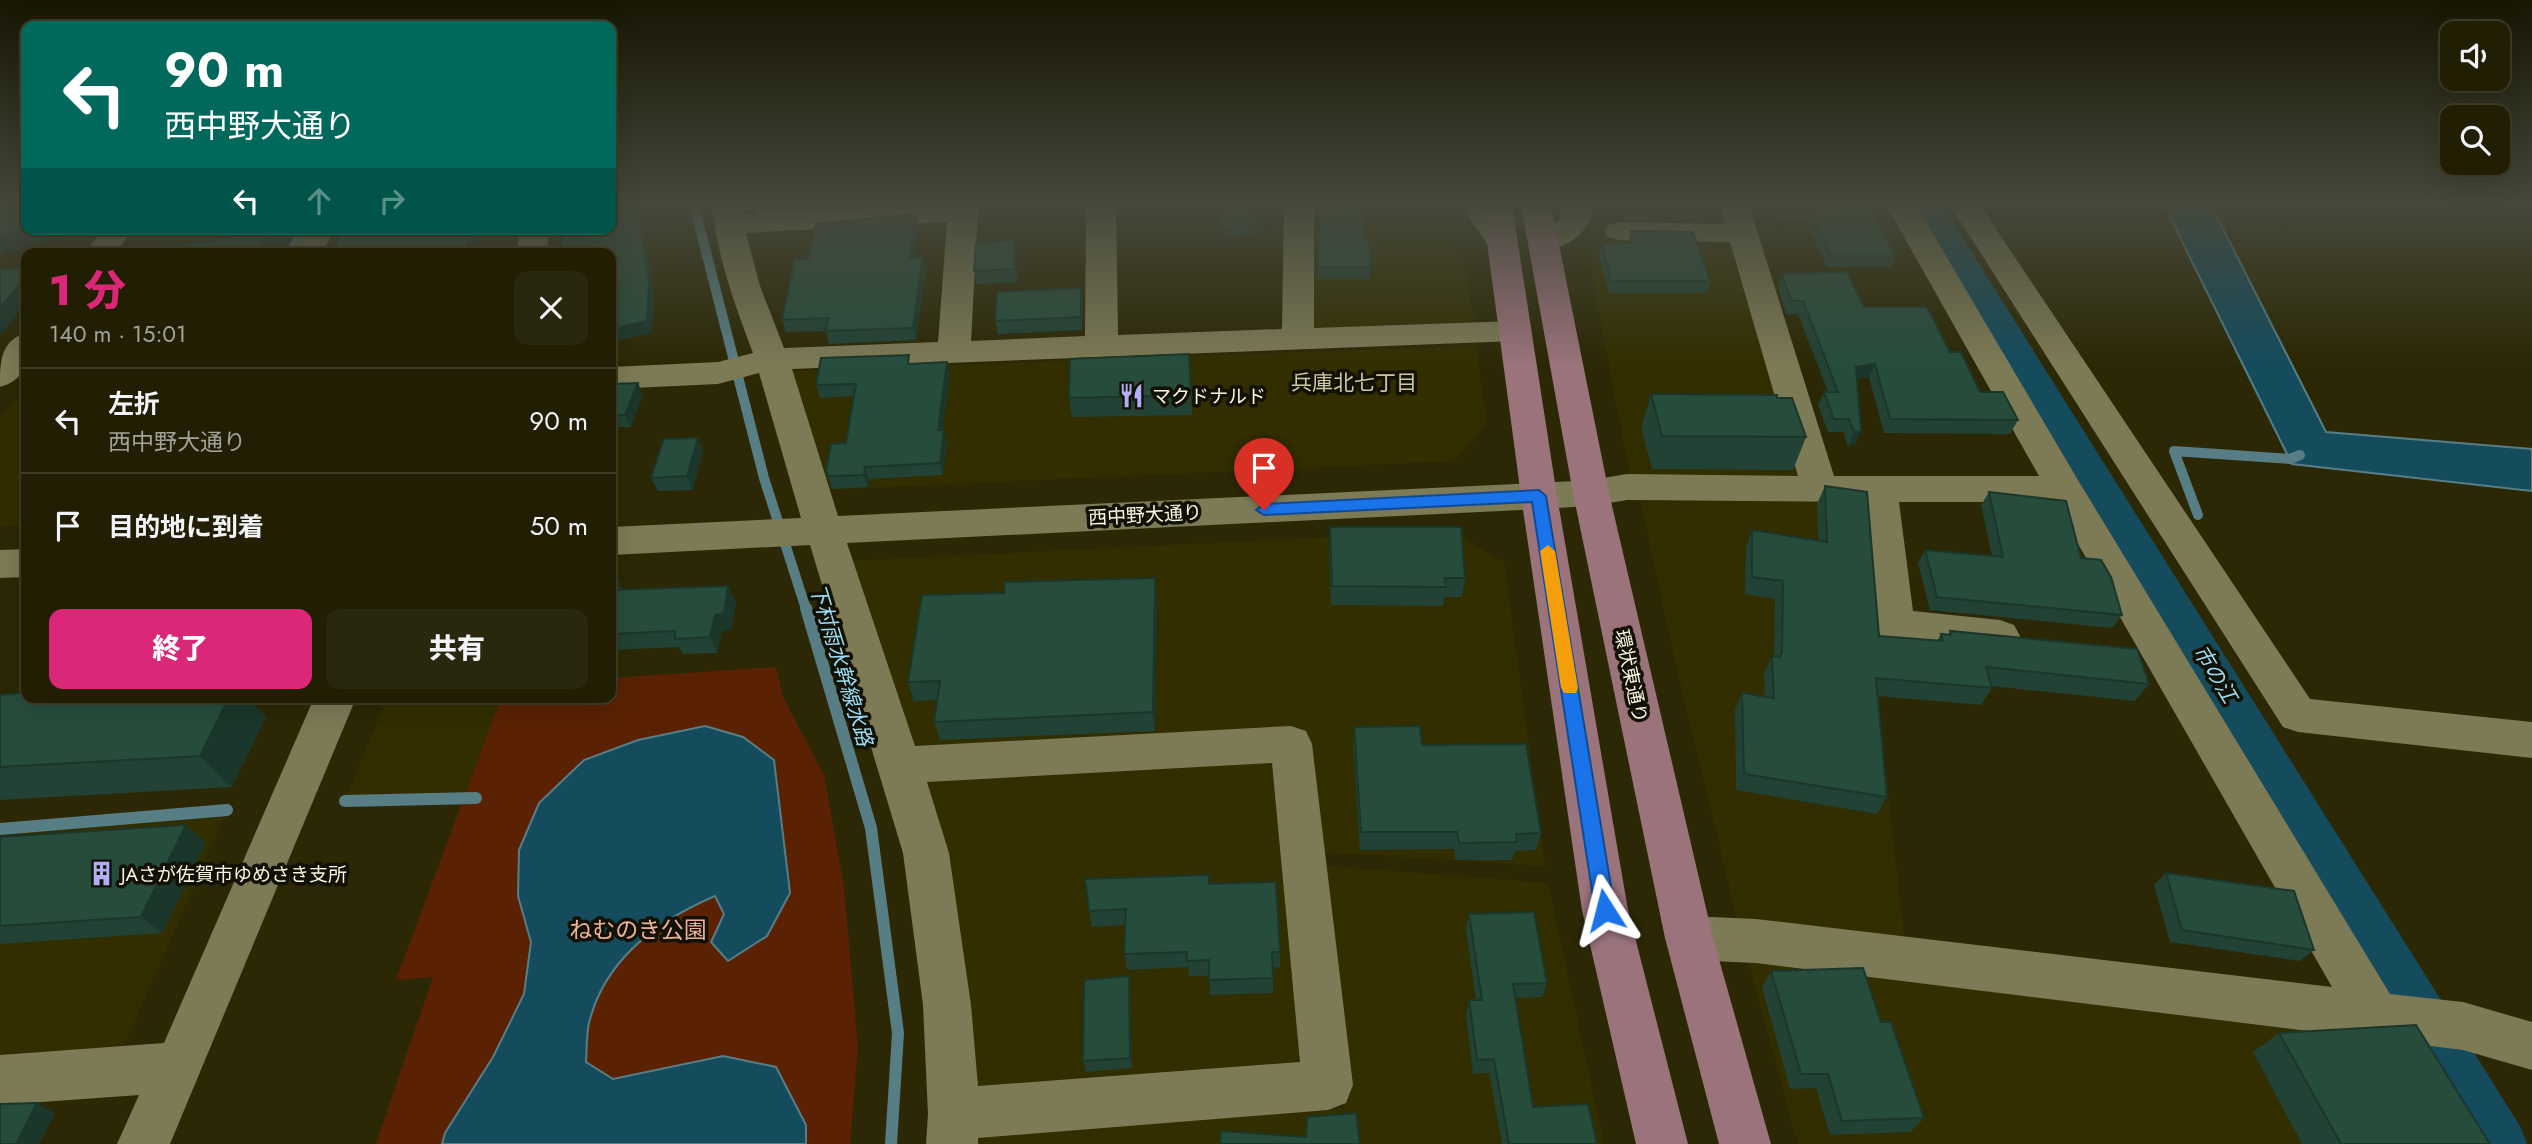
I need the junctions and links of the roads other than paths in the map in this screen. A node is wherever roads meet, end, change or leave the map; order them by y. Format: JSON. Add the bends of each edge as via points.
{"nodes":[{"id":1,"x":738,"y":258,"type":"edge"},
{"id":2,"x":960,"y":258,"type":"edge"},
{"id":3,"x":1101,"y":258,"type":"edge"},
{"id":4,"x":1299,"y":258,"type":"edge"},
{"id":5,"x":1504,"y":258,"type":"edge"},
{"id":6,"x":1548,"y":258,"type":"edge"},
{"id":7,"x":1751,"y":258,"type":"edge"},
{"id":8,"x":1932,"y":258,"type":"edge"},
{"id":9,"x":2000,"y":258,"type":"edge"},
{"id":10,"x":1514,"y":331,"type":"junction"},
{"id":11,"x":1298,"y":339,"type":"junction"},
{"id":12,"x":1102,"y":347,"type":"junction"},
{"id":13,"x":21,"y":350,"type":"edge"},
{"id":14,"x":954,"y":352,"type":"junction"},
{"id":15,"x":772,"y":359,"type":"junction"},
{"id":16,"x":0,"y":376,"type":"edge"},
{"id":17,"x":616,"y":378,"type":"edge"},
{"id":18,"x":21,"y":393,"type":"edge"},
{"id":19,"x":0,"y":395,"type":"edge"},
{"id":20,"x":1820,"y":489,"type":"junction"},
{"id":21,"x":2065,"y":489,"type":"junction"},
{"id":22,"x":1879,"y":490,"type":"junction"},
{"id":23,"x":1591,"y":493,"type":"junction"},
{"id":24,"x":1539,"y":496,"type":"junction"},
{"id":25,"x":824,"y":531,"type":"junction"},
{"id":26,"x":616,"y":541,"type":"edge"},
{"id":27,"x":21,"y":563,"type":"edge"},
{"id":28,"x":0,"y":564,"type":"edge"},
{"id":29,"x":2041,"y":640,"type":"edge"},
{"id":30,"x":2121,"y":648,"type":"edge"},
{"id":31,"x":2161,"y":651,"type":"junction"},
{"id":32,"x":333,"y":703,"type":"edge"},
{"id":33,"x":2532,"y":740,"type":"edge"},
{"id":34,"x":900,"y":765,"type":"junction"},
{"id":35,"x":1689,"y":938,"type":"junction"},
{"id":36,"x":2384,"y":1017,"type":"junction"},
{"id":37,"x":2532,"y":1046,"type":"edge"},
{"id":38,"x":179,"y":1067,"type":"junction"},
{"id":39,"x":0,"y":1080,"type":"edge"},
{"id":40,"x":953,"y":1129,"type":"edge"},
{"id":41,"x":143,"y":1144,"type":"edge"},
{"id":42,"x":1662,"y":1144,"type":"edge"},
{"id":43,"x":1745,"y":1144,"type":"edge"}],
"edges":[{"from":1,"to":15,"type":"street"},
{"from":2,"to":14,"type":"street"},
{"from":3,"to":12,"type":"street"},
{"from":4,"to":11,"type":"street"},
{"from":5,"to":10,"type":"main road"},
{"from":6,"to":23,"type":"main road","name":"環状東通り"},
{"from":7,"to":20,"type":"street"},
{"from":8,"to":21,"type":"street"},
{"from":9,"to":33,"type":"street","via":[[2298,715]]},
{"from":10,"to":11,"type":"street"},
{"from":10,"to":24,"type":"main road"},
{"from":11,"to":12,"type":"street"},
{"from":12,"to":14,"type":"street"},
{"from":13,"to":16,"type":"street"},
{"from":14,"to":15,"type":"street"},
{"from":15,"to":17,"type":"street","via":[[703,374]]},
{"from":15,"to":25,"type":"street"},
{"from":18,"to":19,"type":"street"},
{"from":20,"to":22,"type":"street","name":"西中野大通り"},
{"from":20,"to":23,"type":"street","name":"西中野大通り","via":[[1628,487]]},
{"from":21,"to":22,"type":"street","name":"西中野大通り"},
{"from":21,"to":31,"type":"street"},
{"from":22,"to":29,"type":"street","via":[[1895,625]]},
{"from":23,"to":24,"type":"street","name":"西中野大通り"},
{"from":23,"to":35,"type":"main road","name":"環状東通り"},
{"from":24,"to":25,"type":"street","name":"西中野大通り"},
{"from":24,"to":42,"type":"main road","via":[[1605,910]]},
{"from":25,"to":26,"type":"street","name":"西中野大通り"},
{"from":25,"to":34,"type":"street"},
{"from":27,"to":28,"type":"street"},
{"from":30,"to":31,"type":"street"},
{"from":31,"to":36,"type":"street"},
{"from":32,"to":38,"type":"street"},
{"from":34,"to":40,"type":"street","via":[[926,853],[947,1005]]},
{"from":34,"to":40,"type":"street","via":[[1291,744],[1328,1085]]},
{"from":35,"to":36,"type":"street","via":[[1756,941]]},
{"from":35,"to":43,"type":"main road","name":"環状東通り"},
{"from":36,"to":37,"type":"street","via":[[2463,1027]]},
{"from":38,"to":39,"type":"street"},
{"from":38,"to":41,"type":"street"}]}
